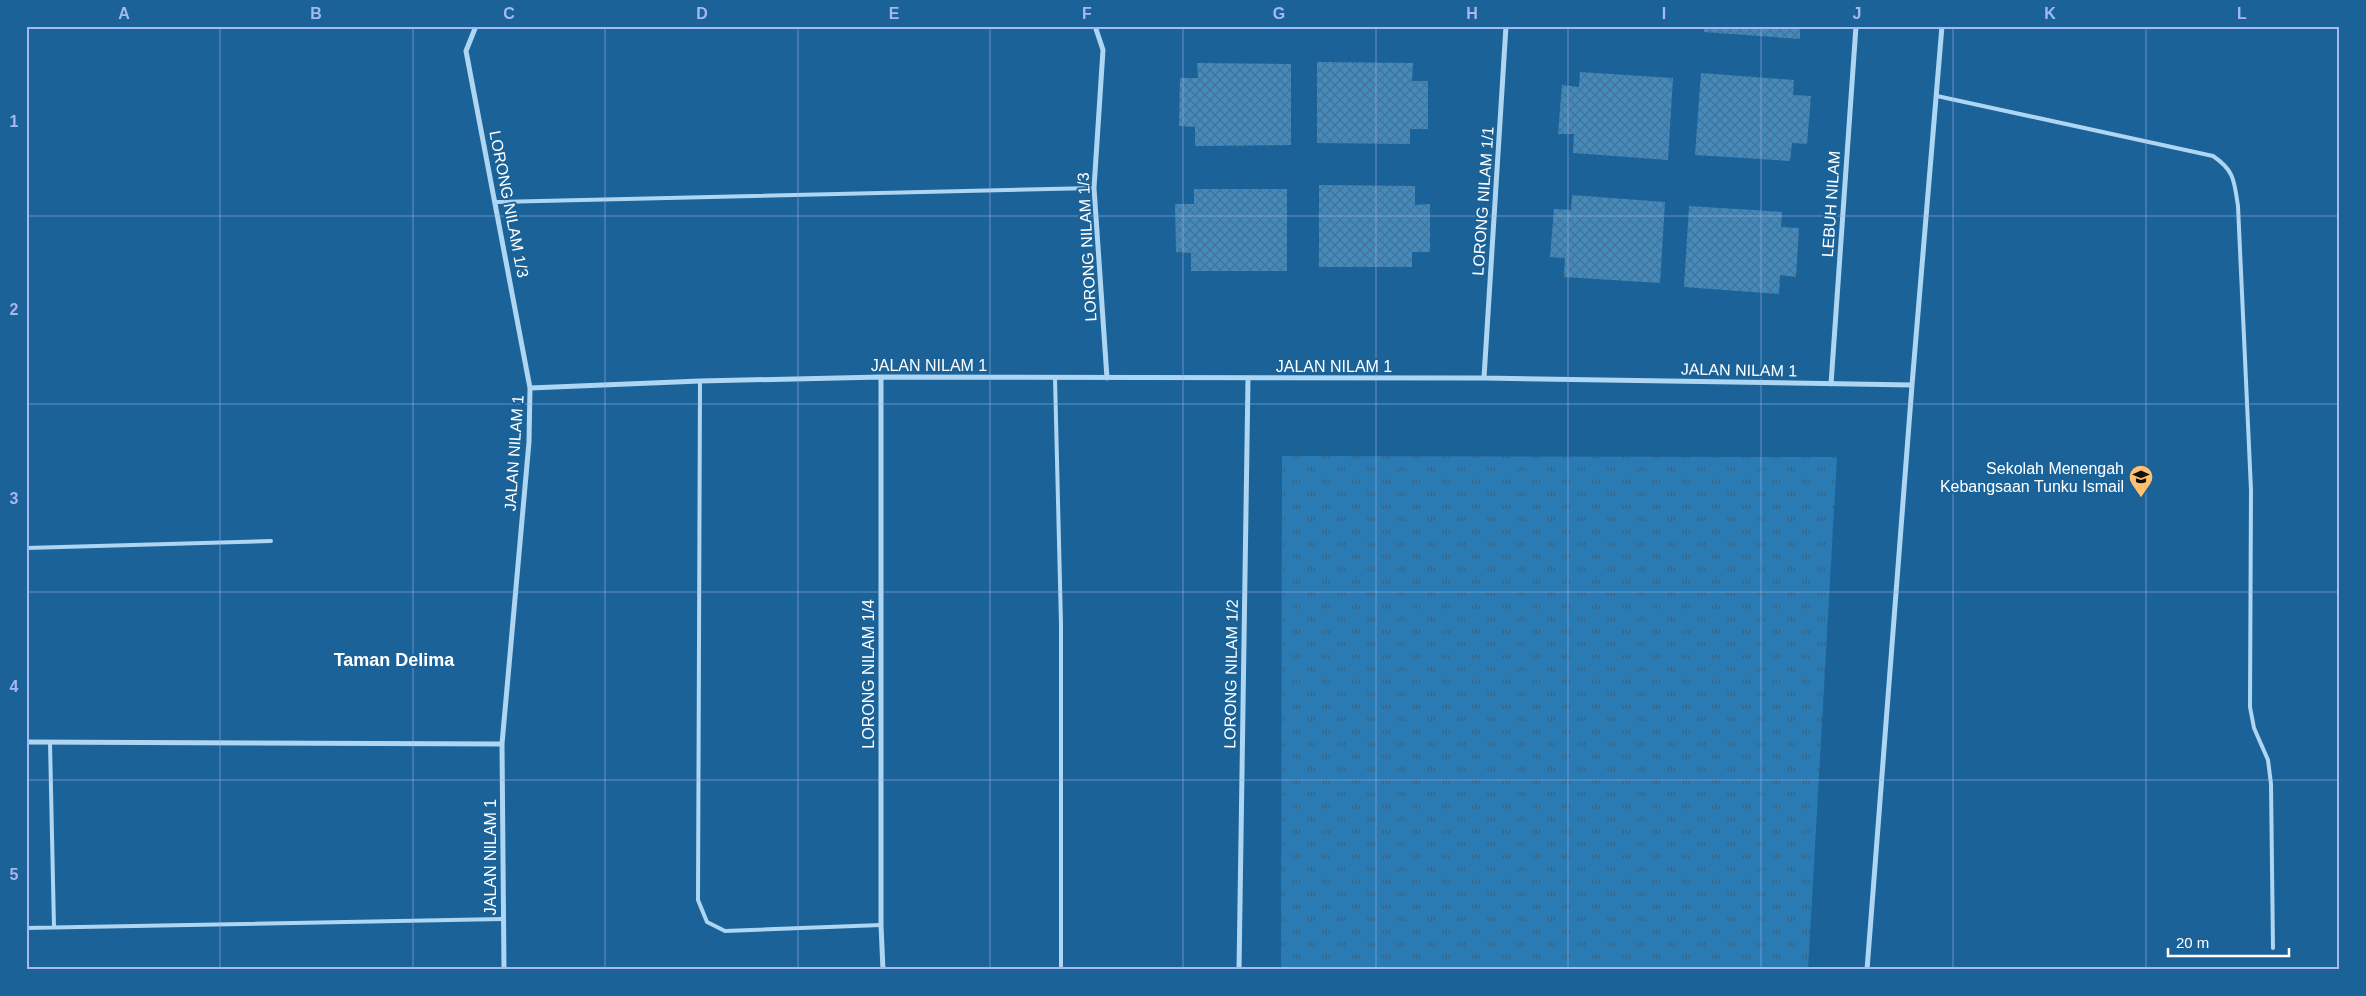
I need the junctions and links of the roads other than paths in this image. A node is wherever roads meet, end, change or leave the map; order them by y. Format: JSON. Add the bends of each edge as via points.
{"nodes":[{"id":1,"x":476,"y":26,"type":"edge"},
{"id":2,"x":1095,"y":26,"type":"edge"},
{"id":3,"x":1506,"y":26,"type":"edge"},
{"id":4,"x":1856,"y":26,"type":"edge"},
{"id":5,"x":1942,"y":26,"type":"edge"},
{"id":6,"x":1937,"y":96,"type":"junction"},
{"id":7,"x":1094,"y":188,"type":"junction"},
{"id":8,"x":496,"y":202,"type":"junction"},
{"id":9,"x":881,"y":377,"type":"junction"},
{"id":10,"x":1055,"y":378,"type":"junction"},
{"id":11,"x":1107,"y":378,"type":"junction"},
{"id":12,"x":1484,"y":378,"type":"junction"},
{"id":13,"x":1248,"y":379,"type":"junction"},
{"id":14,"x":700,"y":381,"type":"junction"},
{"id":15,"x":1831,"y":384,"type":"junction"},
{"id":16,"x":1912,"y":385,"type":"junction"},
{"id":17,"x":530,"y":388,"type":"junction"},
{"id":18,"x":271,"y":541,"type":"dead end"},
{"id":19,"x":26,"y":548,"type":"edge"},
{"id":20,"x":26,"y":742,"type":"edge"},
{"id":21,"x":50,"y":742,"type":"junction"},
{"id":22,"x":502,"y":744,"type":"junction"},
{"id":23,"x":503,"y":919,"type":"junction"},
{"id":24,"x":881,"y":925,"type":"junction"},
{"id":25,"x":54,"y":927,"type":"junction"},
{"id":26,"x":26,"y":928,"type":"edge"},
{"id":27,"x":2273,"y":948,"type":"dead end"},
{"id":28,"x":504,"y":970,"type":"edge"},
{"id":29,"x":883,"y":970,"type":"edge"},
{"id":30,"x":1061,"y":970,"type":"edge"},
{"id":31,"x":1239,"y":970,"type":"edge"},
{"id":32,"x":1867,"y":970,"type":"edge"}],
"edges":[{"from":1,"to":8,"type":"street","name":"LORONG NILAM 1/3","via":[[466,51]]},
{"from":2,"to":7,"type":"street","name":"LORONG NILAM 1/3","via":[[1103,50]]},
{"from":3,"to":12,"type":"street","name":"LORONG NILAM 1/1"},
{"from":4,"to":15,"type":"street","name":"LEBUH NILAM"},
{"from":5,"to":6,"type":"street"},
{"from":6,"to":16,"type":"street"},
{"from":6,"to":27,"type":"lane","via":[[2213,156],[2226,165],[2234,181],[2238,206],[2252,490],[2250,707],[2254,728],[2268,760],[2271,784]]},
{"from":7,"to":8,"type":"lane"},
{"from":7,"to":11,"type":"street","name":"LORONG NILAM 1/3"},
{"from":8,"to":17,"type":"street","name":"LORONG NILAM 1/3"},
{"from":9,"to":10,"type":"street","name":"JALAN NILAM 1"},
{"from":9,"to":14,"type":"street","name":"JALAN NILAM 1"},
{"from":9,"to":24,"type":"street","name":"LORONG NILAM 1/4"},
{"from":10,"to":11,"type":"street","name":"JALAN NILAM 1"},
{"from":10,"to":30,"type":"lane","via":[[1060,624]]},
{"from":11,"to":13,"type":"street","name":"JALAN NILAM 1"},
{"from":12,"to":13,"type":"street","name":"JALAN NILAM 1"},
{"from":12,"to":15,"type":"street","name":"JALAN NILAM 1"},
{"from":13,"to":31,"type":"street","name":"LORONG NILAM 1/2"},
{"from":14,"to":17,"type":"street","name":"JALAN NILAM 1"},
{"from":14,"to":24,"type":"lane","via":[[698,900],[707,922],[725,931]]},
{"from":15,"to":16,"type":"street","name":"JALAN NILAM 1"},
{"from":16,"to":32,"type":"street"},
{"from":17,"to":22,"type":"street","name":"JALAN NILAM 1"},
{"from":18,"to":19,"type":"lane"},
{"from":20,"to":21,"type":"street"},
{"from":21,"to":22,"type":"street"},
{"from":21,"to":25,"type":"lane"},
{"from":22,"to":23,"type":"street","name":"JALAN NILAM 1"},
{"from":23,"to":25,"type":"lane"},
{"from":23,"to":28,"type":"street","name":"JALAN NILAM 1"},
{"from":24,"to":29,"type":"street","name":"LORONG NILAM 1/4"},
{"from":25,"to":26,"type":"lane"}]}
